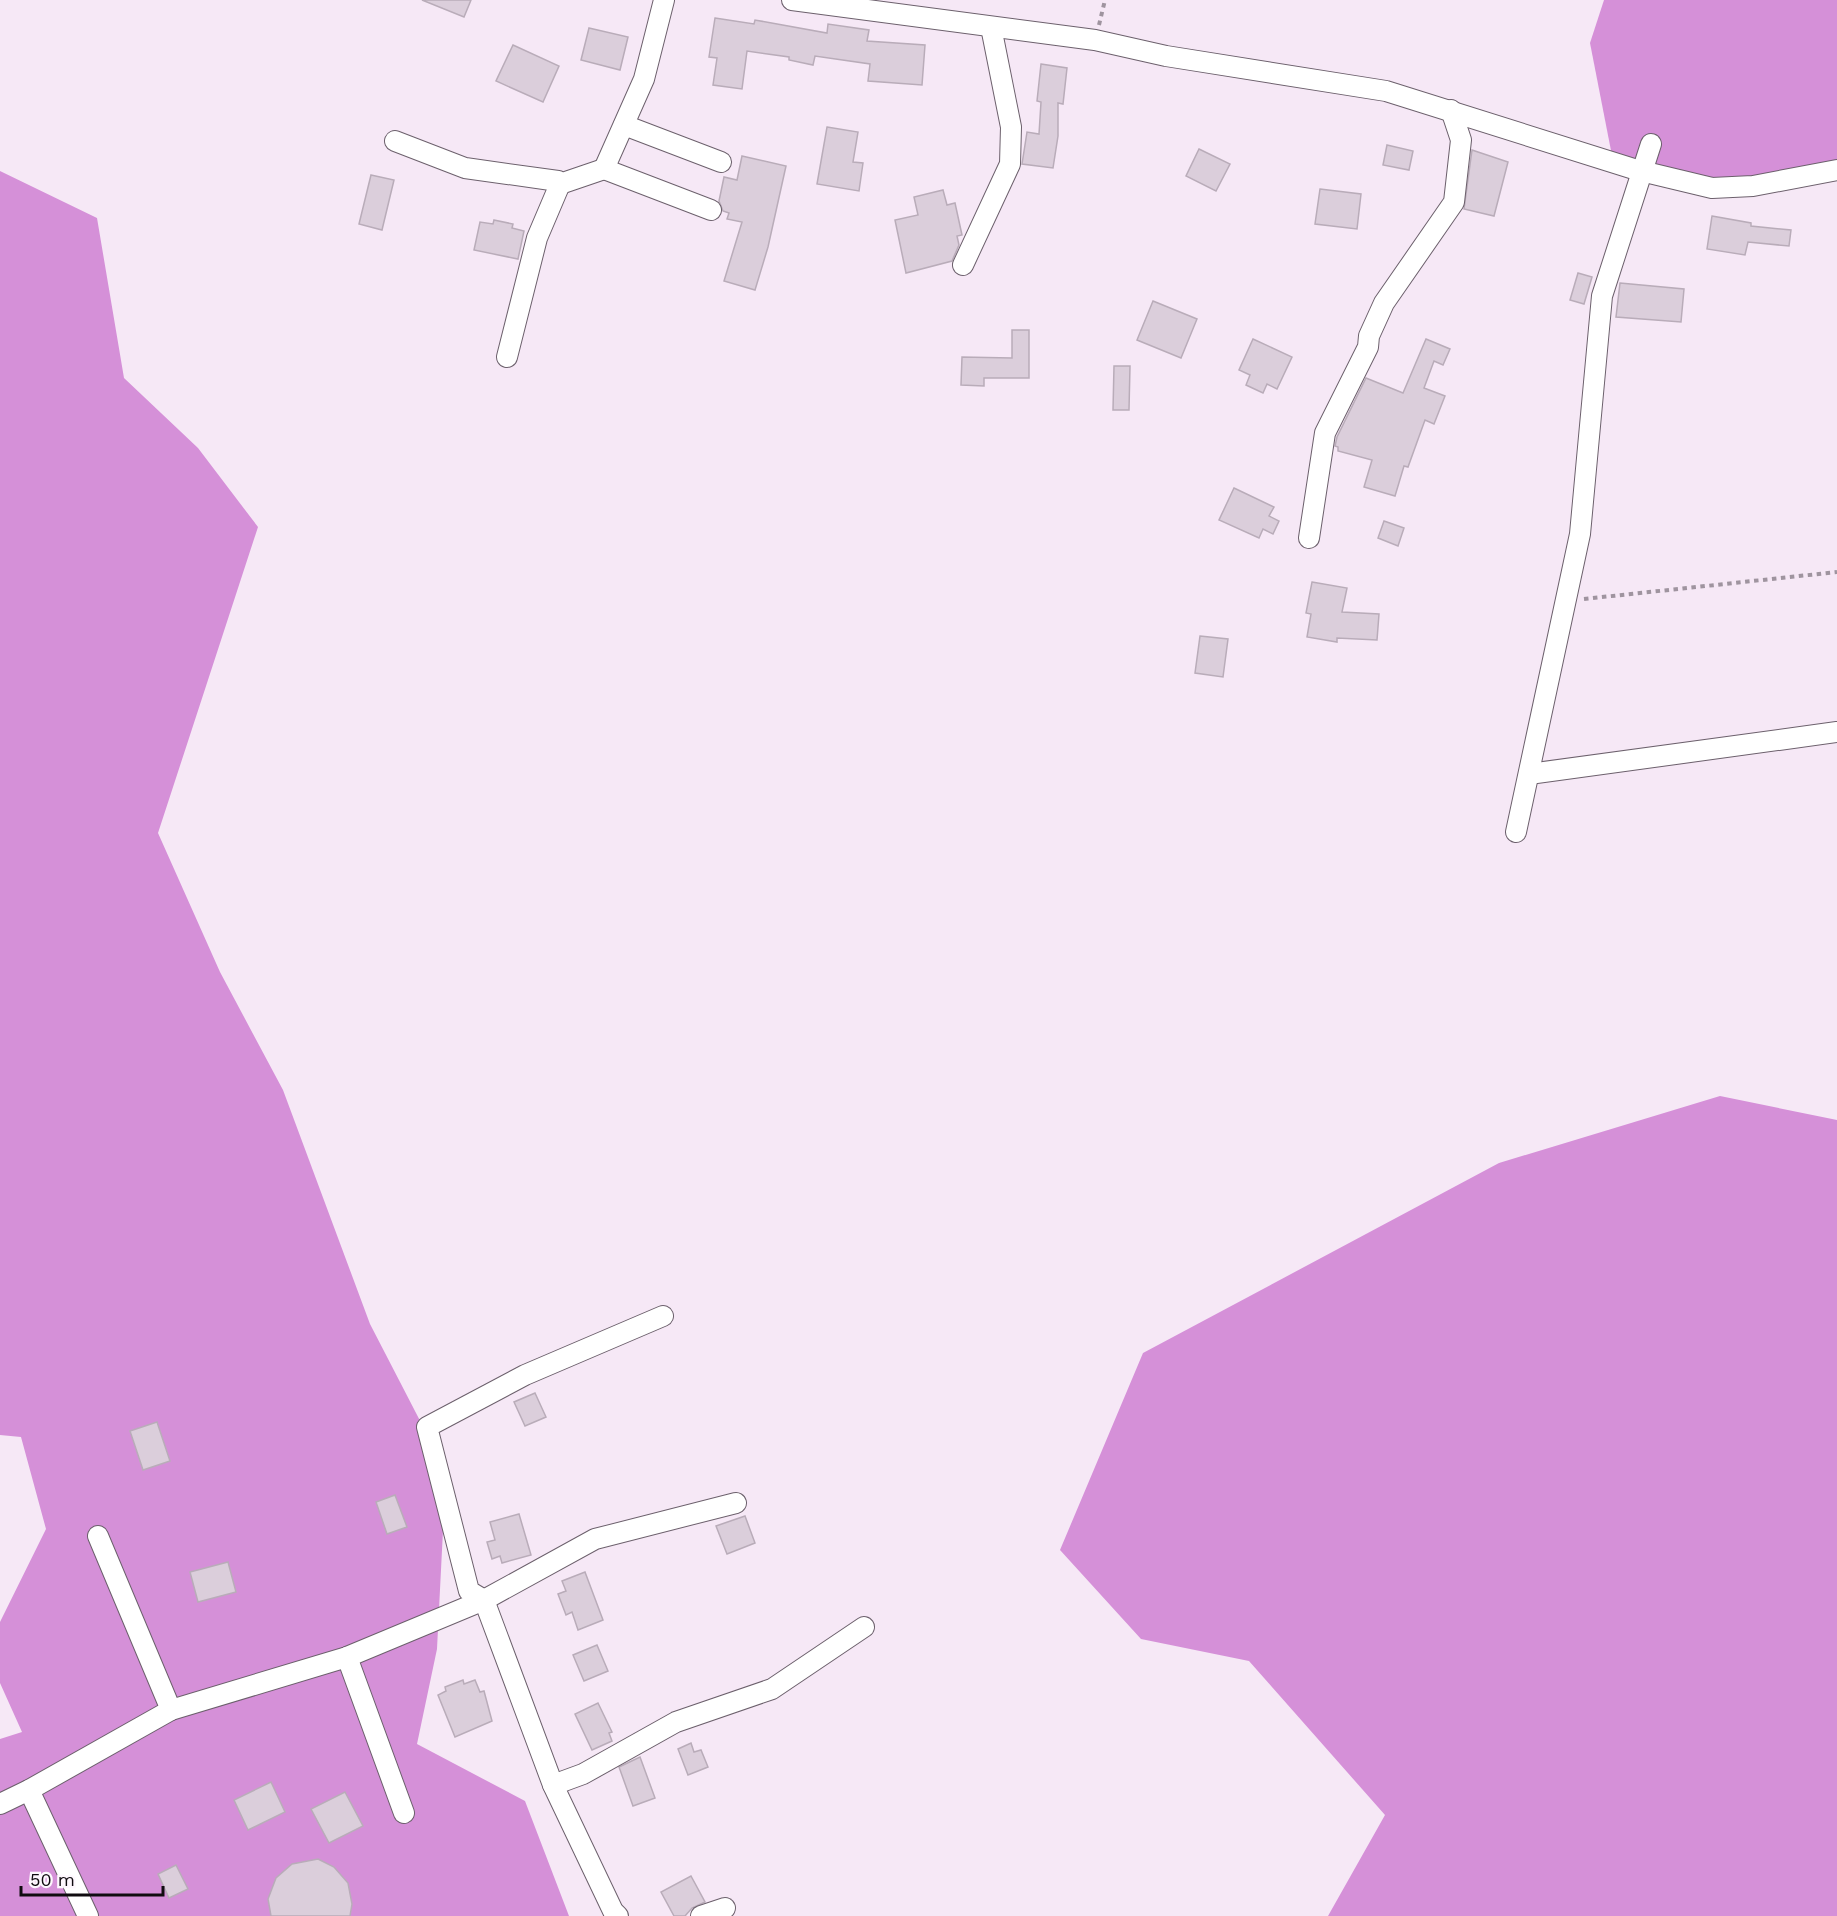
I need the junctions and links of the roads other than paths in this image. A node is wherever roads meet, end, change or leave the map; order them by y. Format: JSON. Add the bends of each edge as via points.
{"nodes":[{"id":1,"x":664,"y":0,"type":"edge"},
{"id":2,"x":792,"y":0,"type":"edge"},
{"id":3,"x":991,"y":27,"type":"junction"},
{"id":4,"x":1451,"y":110,"type":"junction"},
{"id":5,"x":624,"y":124,"type":"junction"},
{"id":6,"x":395,"y":141,"type":"dead end"},
{"id":7,"x":1651,"y":144,"type":"dead end"},
{"id":8,"x":721,"y":162,"type":"dead end"},
{"id":9,"x":604,"y":169,"type":"junction"},
{"id":10,"x":1837,"y":170,"type":"edge"},
{"id":11,"x":1640,"y":171,"type":"junction"},
{"id":12,"x":560,"y":184,"type":"junction"},
{"id":13,"x":711,"y":210,"type":"dead end"},
{"id":14,"x":963,"y":265,"type":"dead end"},
{"id":15,"x":507,"y":357,"type":"dead end"},
{"id":16,"x":1309,"y":538,"type":"dead end"},
{"id":17,"x":1837,"y":732,"type":"edge"},
{"id":18,"x":1529,"y":774,"type":"junction"},
{"id":19,"x":1516,"y":832,"type":"dead end"},
{"id":20,"x":663,"y":1316,"type":"dead end"},
{"id":21,"x":736,"y":1503,"type":"dead end"},
{"id":22,"x":98,"y":1536,"type":"dead end"},
{"id":23,"x":484,"y":1600,"type":"junction"},
{"id":24,"x":864,"y":1627,"type":"dead end"},
{"id":25,"x":347,"y":1657,"type":"junction"},
{"id":26,"x":171,"y":1710,"type":"junction"},
{"id":27,"x":553,"y":1785,"type":"junction"},
{"id":28,"x":29,"y":1790,"type":"junction"},
{"id":29,"x":0,"y":1804,"type":"edge"},
{"id":30,"x":404,"y":1813,"type":"dead end"},
{"id":31,"x":725,"y":1908,"type":"dead end"},
{"id":32,"x":87,"y":1916,"type":"edge"},
{"id":33,"x":618,"y":1916,"type":"edge"},
{"id":34,"x":701,"y":1916,"type":"edge"}],
"edges":[{"from":1,"to":5,"type":"street","via":[[644,79]]},
{"from":2,"to":3,"type":"street"},
{"from":3,"to":4,"type":"street","via":[[1095,40],[1166,56],[1386,91]]},
{"from":3,"to":14,"type":"street","via":[[1011,127],[1010,164]]},
{"from":4,"to":11,"type":"street"},
{"from":4,"to":16,"type":"street","via":[[1461,140],[1455,202],[1384,303],[1368,347],[1325,433]]},
{"from":5,"to":8,"type":"street"},
{"from":5,"to":9,"type":"street"},
{"from":6,"to":12,"type":"street","via":[[465,168]]},
{"from":7,"to":11,"type":"street"},
{"from":9,"to":12,"type":"street"},
{"from":9,"to":13,"type":"street"},
{"from":10,"to":11,"type":"street","via":[[1735,188],[1712,188]]},
{"from":11,"to":18,"type":"street","via":[[1602,296],[1580,534]]},
{"from":12,"to":15,"type":"street","via":[[537,238]]},
{"from":17,"to":18,"type":"street"},
{"from":18,"to":19,"type":"street"},
{"from":20,"to":23,"type":"street","via":[[525,1375],[427,1427],[469,1591]]},
{"from":21,"to":23,"type":"street","via":[[595,1539]]},
{"from":22,"to":26,"type":"street"},
{"from":23,"to":25,"type":"street"},
{"from":23,"to":27,"type":"street"},
{"from":24,"to":27,"type":"street","via":[[772,1689],[676,1722],[583,1774]]},
{"from":25,"to":26,"type":"street"},
{"from":25,"to":30,"type":"street"},
{"from":26,"to":28,"type":"street"},
{"from":27,"to":33,"type":"street"},
{"from":28,"to":29,"type":"street"},
{"from":28,"to":32,"type":"street"},
{"from":31,"to":34,"type":"street"}]}
